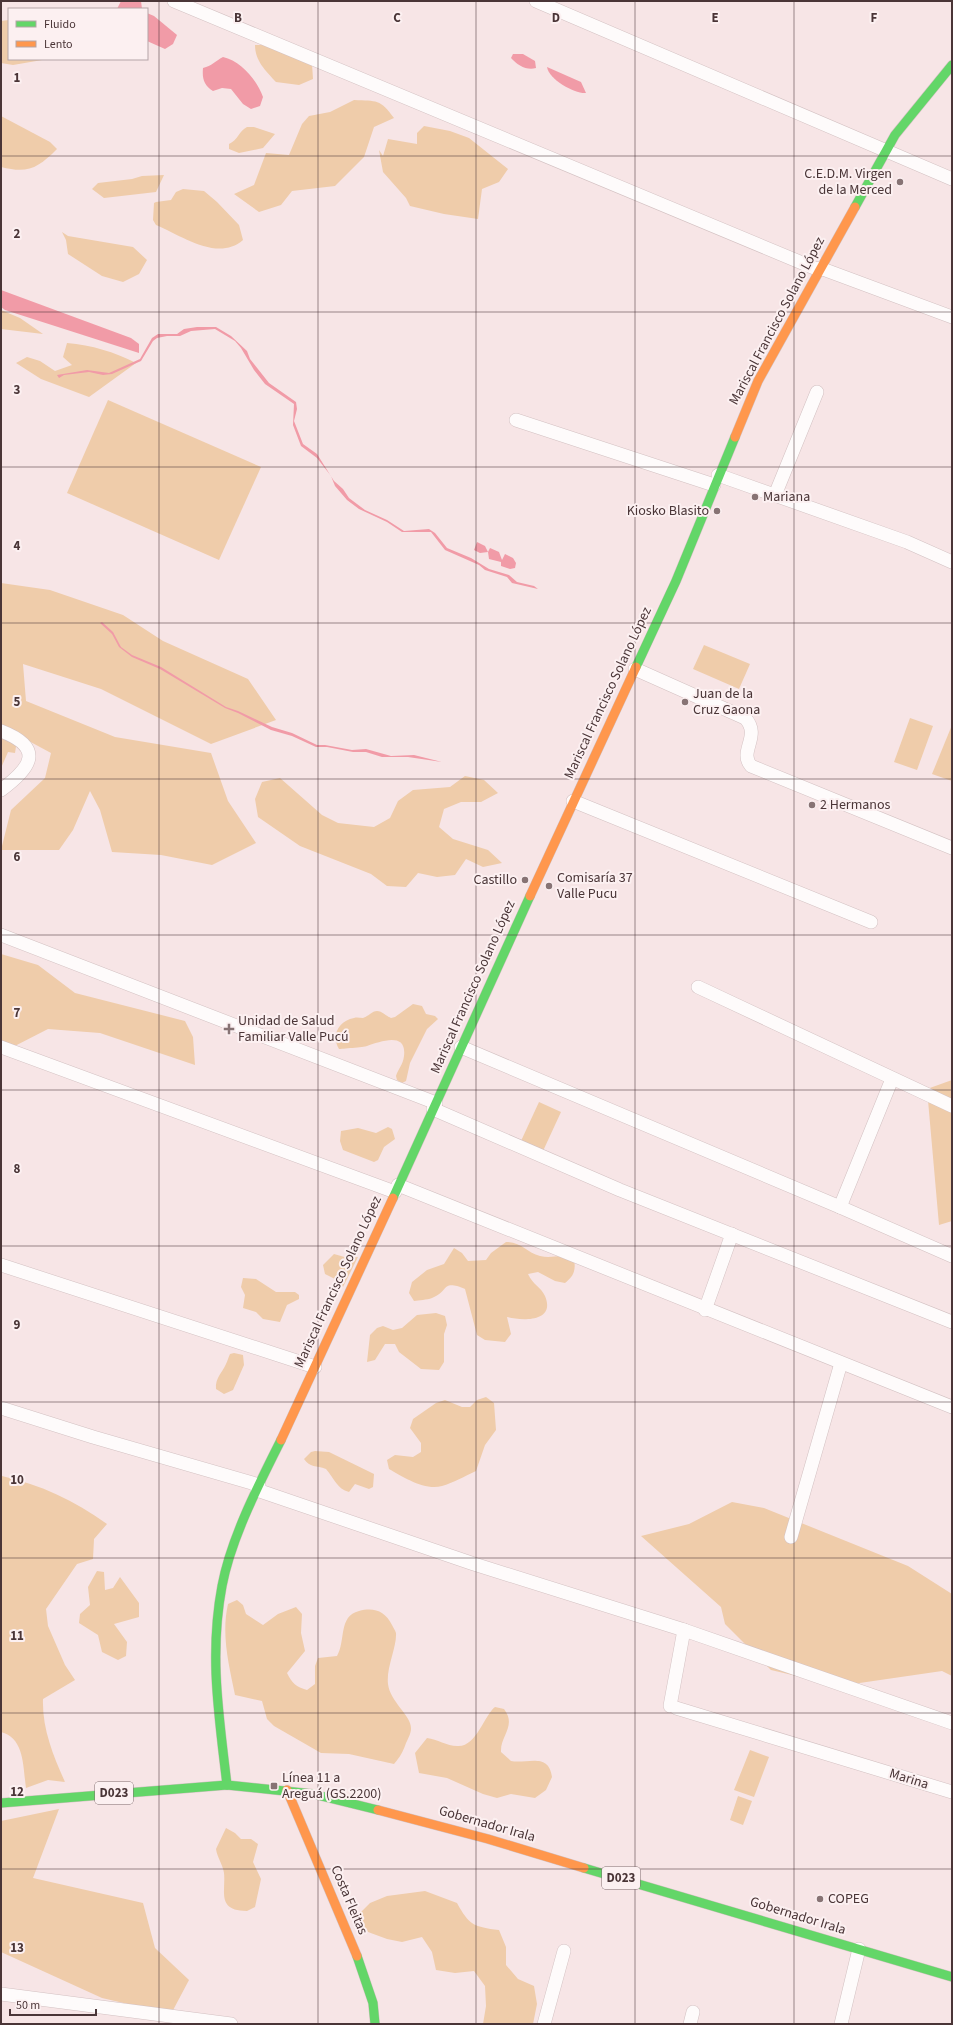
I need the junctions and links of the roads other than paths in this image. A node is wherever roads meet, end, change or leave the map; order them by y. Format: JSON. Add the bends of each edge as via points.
{"nodes":[{"id":1,"x":174,"y":1,"type":"edge"},
{"id":2,"x":536,"y":1,"type":"edge"},
{"id":3,"x":951,"y":68,"type":"edge"},
{"id":4,"x":886,"y":150,"type":"junction"},
{"id":5,"x":952,"y":179,"type":"edge"},
{"id":6,"x":819,"y":269,"type":"junction"},
{"id":7,"x":952,"y":317,"type":"edge"},
{"id":8,"x":817,"y":392,"type":"dead end"},
{"id":9,"x":516,"y":420,"type":"dead end"},
{"id":10,"x":716,"y":480,"type":"junction"},
{"id":11,"x":775,"y":495,"type":"junction"},
{"id":12,"x":952,"y":562,"type":"edge"},
{"id":13,"x":636,"y":669,"type":"junction"},
{"id":14,"x":1,"y":731,"type":"edge"},
{"id":15,"x":1,"y":790,"type":"edge"},
{"id":16,"x":573,"y":801,"type":"junction"},
{"id":17,"x":952,"y":848,"type":"edge"},
{"id":18,"x":871,"y":922,"type":"dead end"},
{"id":19,"x":1,"y":935,"type":"edge"},
{"id":20,"x":698,"y":987,"type":"dead end"},
{"id":21,"x":1,"y":1047,"type":"edge"},
{"id":22,"x":461,"y":1047,"type":"junction"},
{"id":23,"x":892,"y":1079,"type":"junction"},
{"id":24,"x":434,"y":1106,"type":"junction"},
{"id":25,"x":952,"y":1106,"type":"edge"},
{"id":26,"x":396,"y":1189,"type":"junction"},
{"id":27,"x":840,"y":1207,"type":"junction"},
{"id":28,"x":732,"y":1234,"type":"junction"},
{"id":29,"x":952,"y":1256,"type":"edge"},
{"id":30,"x":1,"y":1265,"type":"edge"},
{"id":31,"x":705,"y":1310,"type":"junction"},
{"id":32,"x":952,"y":1322,"type":"edge"},
{"id":33,"x":841,"y":1363,"type":"junction"},
{"id":34,"x":315,"y":1367,"type":"junction"},
{"id":35,"x":952,"y":1407,"type":"edge"},
{"id":36,"x":1,"y":1408,"type":"edge"},
{"id":37,"x":258,"y":1487,"type":"junction"},
{"id":38,"x":791,"y":1537,"type":"dead end"},
{"id":39,"x":684,"y":1630,"type":"junction"},
{"id":40,"x":952,"y":1723,"type":"edge"},
{"id":41,"x":227,"y":1785,"type":"junction"},
{"id":42,"x":287,"y":1790,"type":"junction"},
{"id":43,"x":952,"y":1792,"type":"edge"},
{"id":44,"x":1,"y":1803,"type":"edge"},
{"id":45,"x":859,"y":1949,"type":"junction"},
{"id":46,"x":564,"y":1951,"type":"dead end"},
{"id":47,"x":952,"y":1977,"type":"edge"},
{"id":48,"x":1,"y":1994,"type":"edge"},
{"id":49,"x":231,"y":2024,"type":"edge"},
{"id":50,"x":375,"y":2024,"type":"edge"},
{"id":51,"x":544,"y":2024,"type":"edge"},
{"id":52,"x":841,"y":2024,"type":"edge"}],
"edges":[{"from":1,"to":6,"type":"street"},
{"from":2,"to":4,"type":"street"},
{"from":3,"to":4,"type":"main road","name":"Mariscal Francisco Solano López","via":[[912,112]]},
{"from":4,"to":5,"type":"street"},
{"from":4,"to":6,"type":"main road","name":"Mariscal Francisco Solano López"},
{"from":6,"to":7,"type":"street"},
{"from":6,"to":10,"type":"main road","name":"Mariscal Francisco Solano López","via":[[758,382]]},
{"from":8,"to":11,"type":"street"},
{"from":9,"to":10,"type":"street"},
{"from":10,"to":11,"type":"street"},
{"from":10,"to":13,"type":"main road","name":"Mariscal Francisco Solano López","via":[[676,581]]},
{"from":11,"to":12,"type":"street","via":[[907,542]]},
{"from":13,"to":16,"type":"main road","name":"Mariscal Francisco Solano López"},
{"from":13,"to":17,"type":"street","via":[[746,718],[752,730],[746,756],[751,766]]},
{"from":14,"to":15,"type":"street","via":[[20,739],[25,744],[28,757],[20,775]]},
{"from":16,"to":18,"type":"street"},
{"from":16,"to":22,"type":"main road","name":"Mariscal Francisco Solano López"},
{"from":19,"to":24,"type":"street"},
{"from":20,"to":23,"type":"street"},
{"from":21,"to":26,"type":"street"},
{"from":22,"to":24,"type":"main road","name":"Mariscal Francisco Solano López"},
{"from":22,"to":27,"type":"street"},
{"from":23,"to":25,"type":"street"},
{"from":23,"to":27,"type":"street"},
{"from":24,"to":26,"type":"main road","name":"Mariscal Francisco Solano López"},
{"from":24,"to":28,"type":"street","via":[[620,1190]]},
{"from":26,"to":31,"type":"street"},
{"from":26,"to":34,"type":"main road","name":"Mariscal Francisco Solano López"},
{"from":27,"to":29,"type":"street"},
{"from":28,"to":31,"type":"street"},
{"from":28,"to":32,"type":"street"},
{"from":30,"to":34,"type":"street"},
{"from":31,"to":33,"type":"street"},
{"from":33,"to":35,"type":"street"},
{"from":33,"to":38,"type":"street"},
{"from":34,"to":37,"type":"main road","name":"Mariscal Francisco Solano López"},
{"from":36,"to":37,"type":"street"},
{"from":37,"to":39,"type":"street","via":[[474,1564]]},
{"from":37,"to":41,"type":"main road","name":"Mariscal Francisco Solano López","via":[[229,1559],[217,1619],[215,1675]]},
{"from":39,"to":40,"type":"street"},
{"from":39,"to":43,"type":"street","name":"Marina","via":[[673,1707]]},
{"from":41,"to":42,"type":"main road","name":"Gobernador Irala","number":"D023"},
{"from":41,"to":44,"type":"main road","name":"Gobernador Irala","number":"D023"},
{"from":42,"to":45,"type":"main road","name":"Gobernador Irala","number":"D023","via":[[346,1801],[488,1839]]},
{"from":42,"to":50,"type":"main road","name":"Costa Fleitas","via":[[360,1962],[373,2003]]},
{"from":45,"to":47,"type":"main road","name":"Gobernador Irala","number":"D023"},
{"from":45,"to":52,"type":"street"},
{"from":46,"to":51,"type":"street"},
{"from":48,"to":49,"type":"street"}]}
